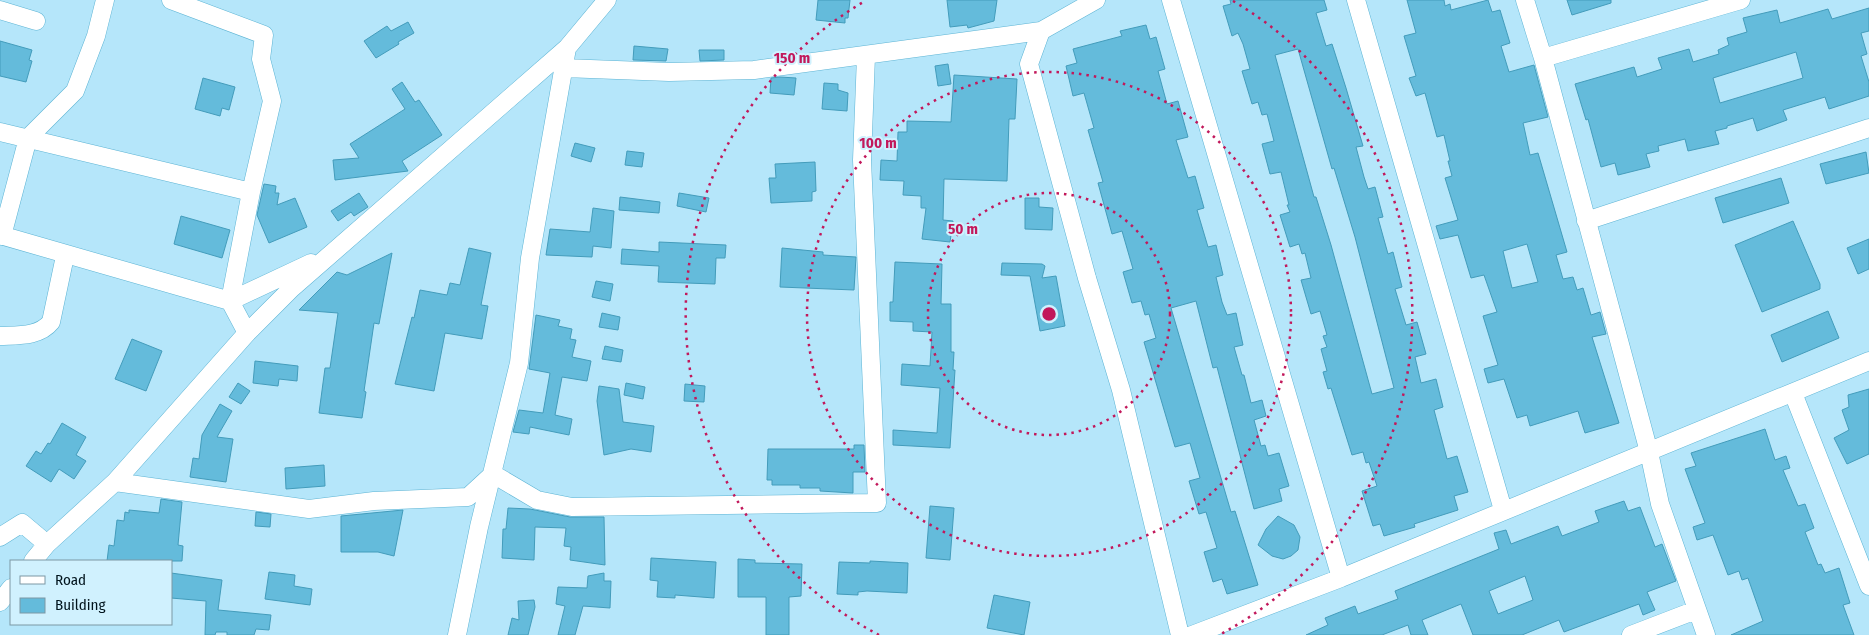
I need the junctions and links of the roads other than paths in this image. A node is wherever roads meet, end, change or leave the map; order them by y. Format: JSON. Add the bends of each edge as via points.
{"nodes":[{"id":1,"x":106,"y":0,"type":"edge"},
{"id":2,"x":171,"y":0,"type":"edge"},
{"id":3,"x":607,"y":0,"type":"edge"},
{"id":4,"x":1096,"y":0,"type":"edge"},
{"id":5,"x":1171,"y":0,"type":"edge"},
{"id":6,"x":1356,"y":0,"type":"edge"},
{"id":7,"x":1525,"y":0,"type":"edge"},
{"id":8,"x":1742,"y":0,"type":"edge"},
{"id":9,"x":0,"y":10,"type":"edge"},
{"id":10,"x":36,"y":21,"type":"dead end"},
{"id":11,"x":1041,"y":31,"type":"junction"},
{"id":12,"x":567,"y":48,"type":"junction"},
{"id":13,"x":866,"y":56,"type":"junction"},
{"id":14,"x":1543,"y":58,"type":"junction"},
{"id":15,"x":564,"y":68,"type":"junction"},
{"id":16,"x":1869,"y":128,"type":"edge"},
{"id":17,"x":0,"y":132,"type":"edge"},
{"id":18,"x":28,"y":138,"type":"junction"},
{"id":19,"x":251,"y":192,"type":"junction"},
{"id":20,"x":1586,"y":221,"type":"junction"},
{"id":21,"x":1,"y":235,"type":"edge"},
{"id":22,"x":331,"y":254,"type":"junction"},
{"id":23,"x":66,"y":256,"type":"junction"},
{"id":24,"x":230,"y":301,"type":"junction"},
{"id":25,"x":247,"y":333,"type":"junction"},
{"id":26,"x":0,"y":336,"type":"edge"},
{"id":27,"x":1869,"y":361,"type":"edge"},
{"id":28,"x":1793,"y":393,"type":"junction"},
{"id":29,"x":1649,"y":452,"type":"junction"},
{"id":30,"x":493,"y":474,"type":"junction"},
{"id":31,"x":115,"y":482,"type":"junction"},
{"id":32,"x":1503,"y":510,"type":"junction"},
{"id":33,"x":0,"y":537,"type":"edge"},
{"id":34,"x":47,"y":544,"type":"junction"},
{"id":35,"x":34,"y":560,"type":"edge"},
{"id":36,"x":1341,"y":578,"type":"junction"},
{"id":37,"x":1869,"y":586,"type":"edge"},
{"id":38,"x":10,"y":589,"type":"edge"},
{"id":39,"x":0,"y":602,"type":"edge"},
{"id":40,"x":1696,"y":610,"type":"junction"},
{"id":41,"x":457,"y":635,"type":"edge"},
{"id":42,"x":1180,"y":635,"type":"edge"},
{"id":43,"x":1192,"y":635,"type":"edge"},
{"id":44,"x":1631,"y":635,"type":"edge"},
{"id":45,"x":1706,"y":635,"type":"edge"}],
"edges":[{"from":1,"to":18,"type":"street","via":[[75,91]]},
{"from":2,"to":19,"type":"street","via":[[264,35],[261,59],[272,101]]},
{"from":3,"to":12,"type":"street"},
{"from":4,"to":11,"type":"street"},
{"from":5,"to":36,"type":"street"},
{"from":6,"to":32,"type":"street"},
{"from":7,"to":14,"type":"street"},
{"from":8,"to":14,"type":"street"},
{"from":9,"to":10,"type":"street"},
{"from":11,"to":13,"type":"street"},
{"from":11,"to":42,"type":"street","via":[[1029,64],[1121,390]]},
{"from":12,"to":15,"type":"street"},
{"from":12,"to":22,"type":"street"},
{"from":13,"to":15,"type":"street","via":[[754,70],[669,72]]},
{"from":13,"to":30,"type":"street","via":[[862,160],[877,503],[572,507],[537,500]]},
{"from":14,"to":20,"type":"street"},
{"from":15,"to":30,"type":"street","via":[[530,258],[519,363]]},
{"from":16,"to":20,"type":"street"},
{"from":17,"to":18,"type":"street"},
{"from":18,"to":19,"type":"street"},
{"from":18,"to":21,"type":"street"},
{"from":19,"to":24,"type":"street"},
{"from":20,"to":29,"type":"street"},
{"from":21,"to":23,"type":"street"},
{"from":22,"to":24,"type":"street"},
{"from":22,"to":25,"type":"street"},
{"from":23,"to":24,"type":"street"},
{"from":23,"to":26,"type":"street","via":[[51,322],[47,327],[37,333]]},
{"from":24,"to":25,"type":"street"},
{"from":25,"to":31,"type":"street"},
{"from":27,"to":28,"type":"street"},
{"from":28,"to":29,"type":"street"},
{"from":28,"to":37,"type":"street"},
{"from":29,"to":32,"type":"street"},
{"from":29,"to":40,"type":"street","via":[[1660,504]]},
{"from":30,"to":31,"type":"street","via":[[468,497],[374,500],[308,509]]},
{"from":30,"to":41,"type":"street"},
{"from":31,"to":34,"type":"street"},
{"from":32,"to":36,"type":"street"},
{"from":33,"to":34,"type":"street","via":[[22,523]]},
{"from":34,"to":35,"type":"street"},
{"from":36,"to":43,"type":"street"},
{"from":38,"to":39,"type":"street"},
{"from":40,"to":44,"type":"street"},
{"from":40,"to":45,"type":"street"}]}
